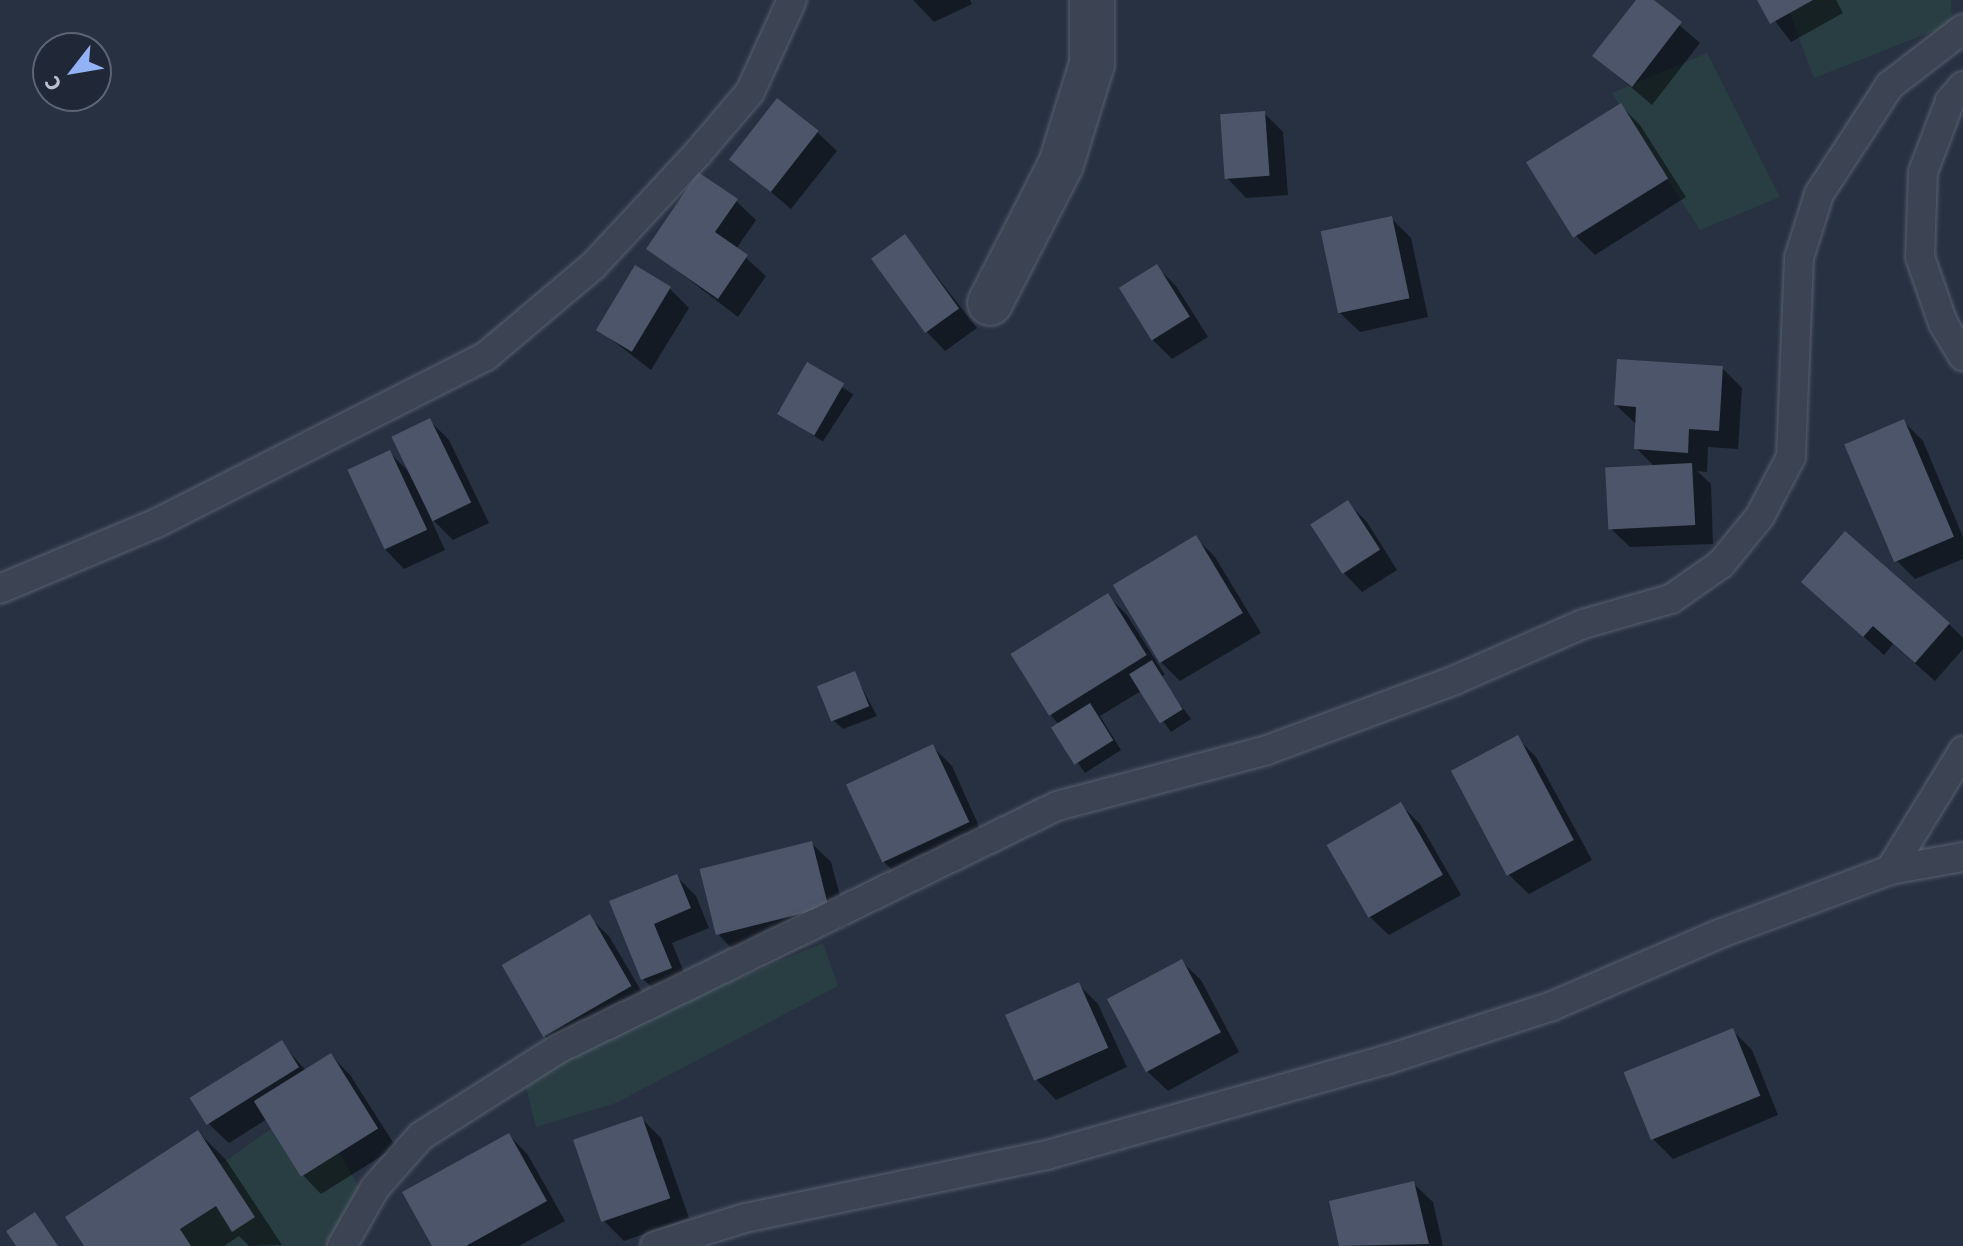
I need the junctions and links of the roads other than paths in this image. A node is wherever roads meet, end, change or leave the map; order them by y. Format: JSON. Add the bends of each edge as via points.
{"nodes":[{"id":1,"x":792,"y":0,"type":"edge"},
{"id":2,"x":1092,"y":0,"type":"edge"},
{"id":3,"x":1963,"y":29,"type":"edge"},
{"id":4,"x":1963,"y":86,"type":"edge"},
{"id":5,"x":990,"y":303,"type":"dead end"},
{"id":6,"x":1963,"y":356,"type":"edge"},
{"id":7,"x":0,"y":589,"type":"edge"},
{"id":8,"x":1963,"y":751,"type":"edge"},
{"id":9,"x":1963,"y":857,"type":"edge"},
{"id":10,"x":1890,"y":870,"type":"junction"},
{"id":11,"x":342,"y":1246,"type":"edge"},
{"id":12,"x":655,"y":1246,"type":"edge"}],
"edges":[{"from":1,"to":7,"type":"lane","via":[[750,92],[698,153],[593,266],[486,356],[157,523]]},
{"from":2,"to":5,"type":"street","via":[[1092,64],[1061,164]]},
{"from":3,"to":11,"type":"lane","via":[[1890,85],[1819,194],[1799,258],[1791,457],[1760,516],[1721,564],[1671,599],[1583,624],[1455,680],[1267,750],[1057,806],[558,1049],[421,1136],[375,1188]]},
{"from":4,"to":6,"type":"lane","via":[[1950,101],[1923,172],[1920,257],[1943,323]]},
{"from":8,"to":10,"type":"lane"},
{"from":9,"to":10,"type":"lane"},
{"from":10,"to":12,"type":"lane","via":[[1719,934],[1552,1006],[1386,1060],[1047,1155],[745,1218]]}]}
